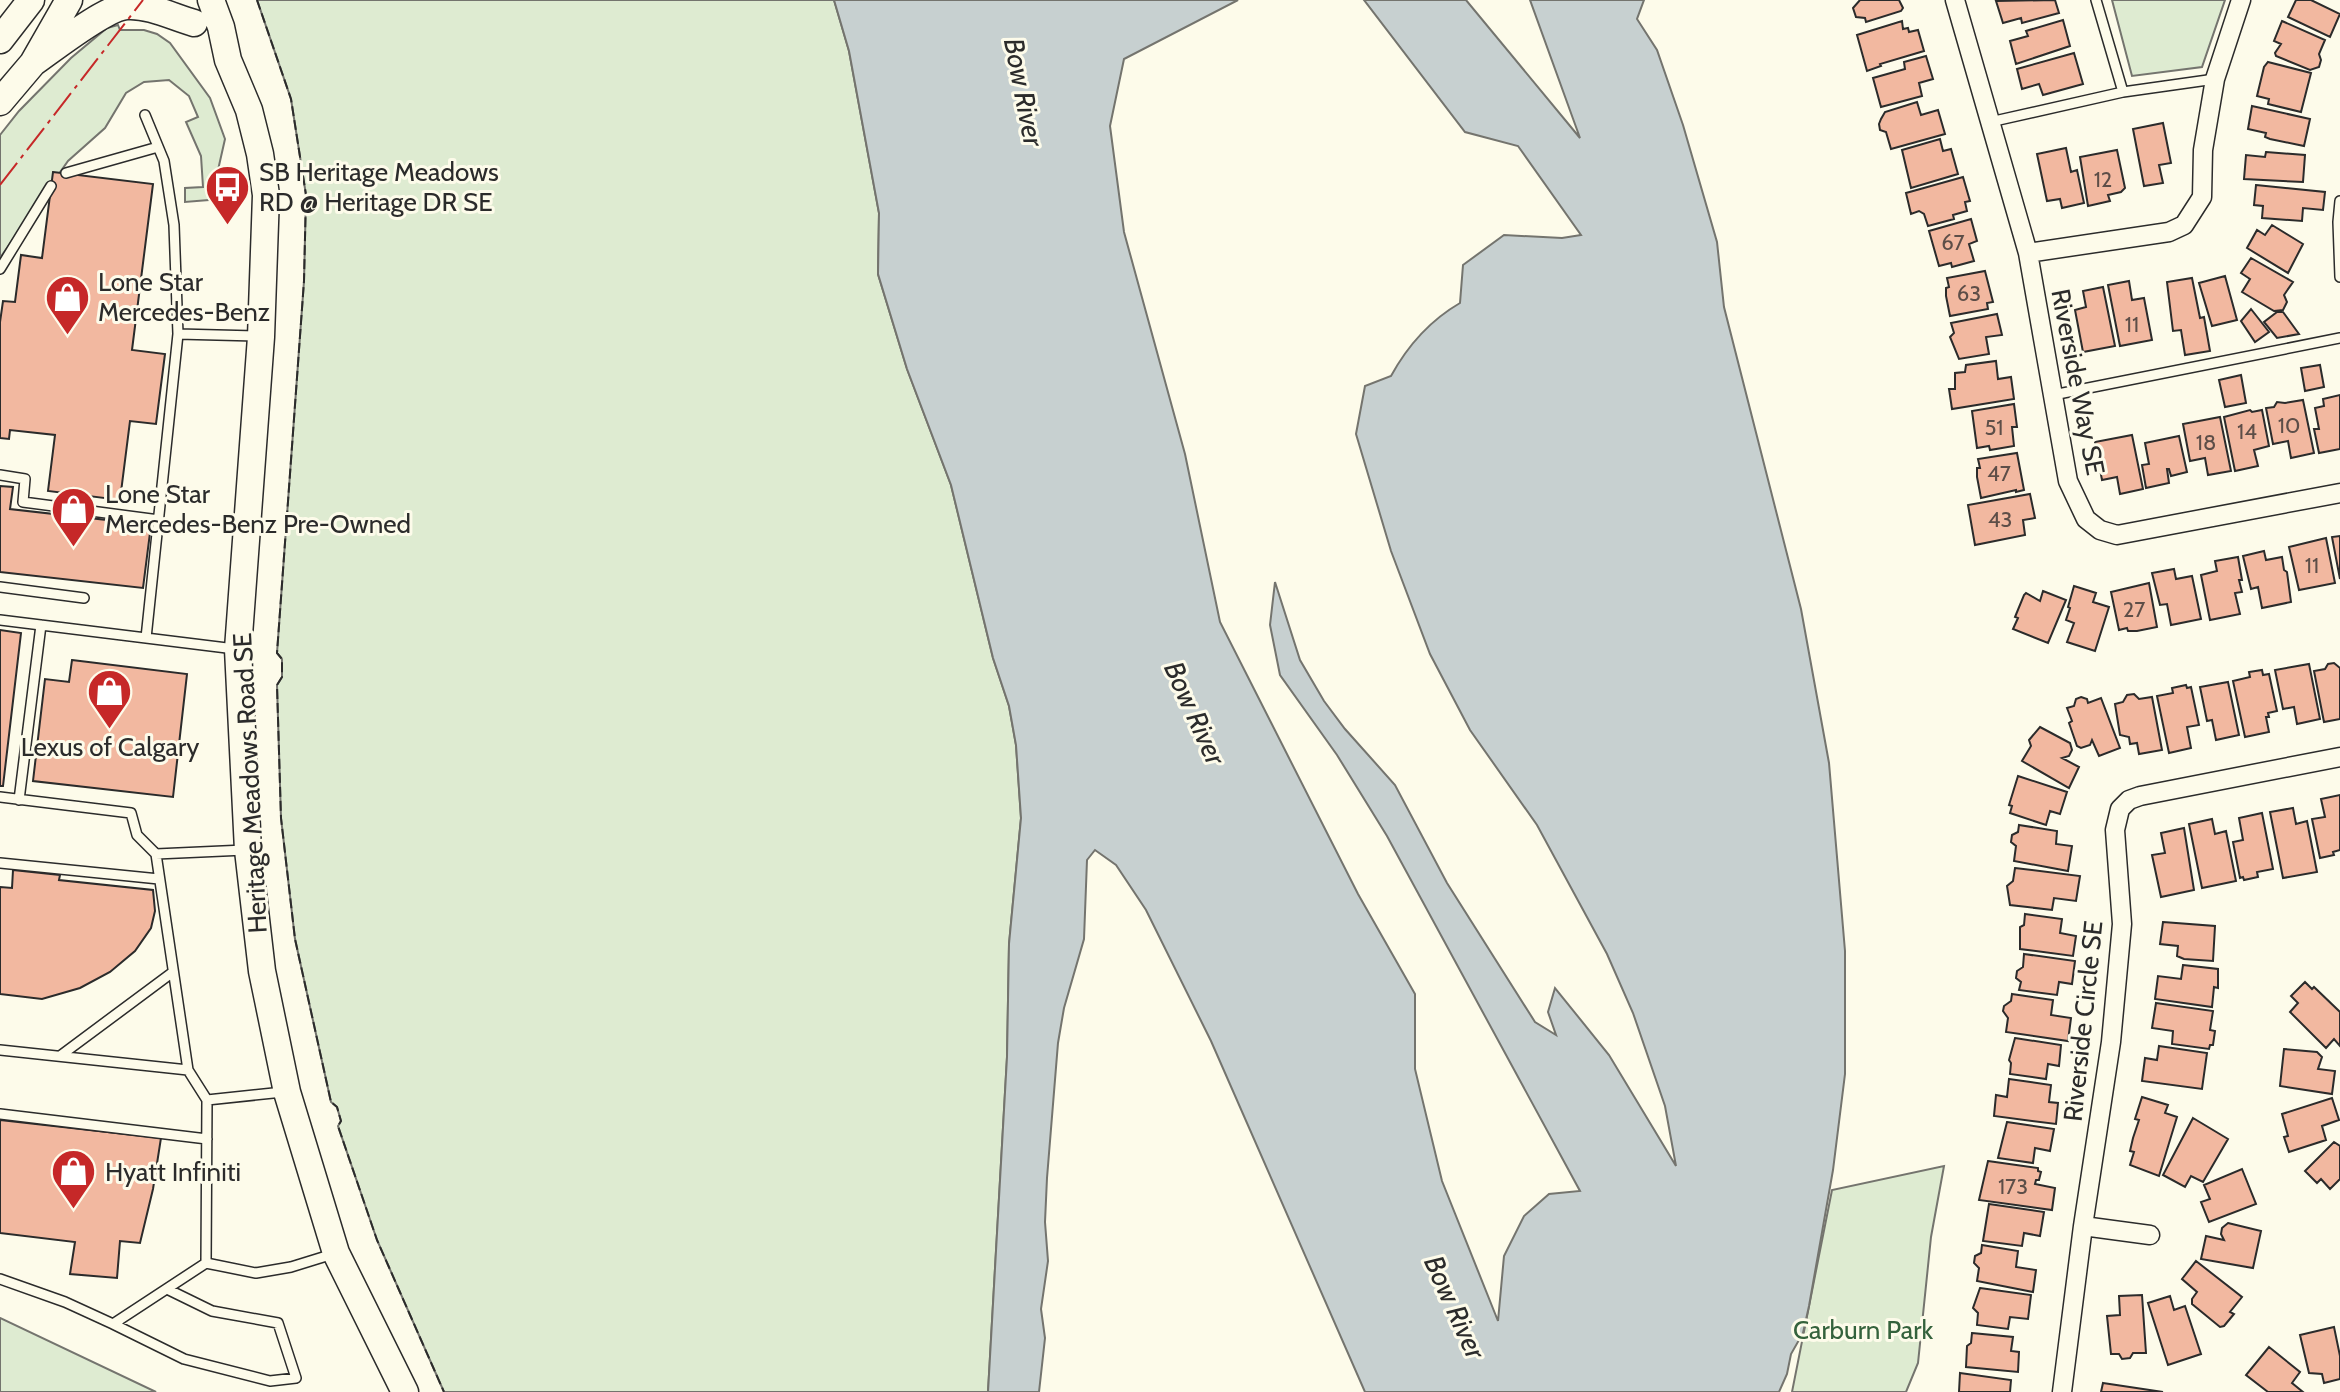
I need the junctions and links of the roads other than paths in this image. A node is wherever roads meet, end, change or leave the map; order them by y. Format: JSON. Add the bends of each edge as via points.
{"nodes":[{"id":1,"x":31,"y":0,"type":"edge"},
{"id":2,"x":69,"y":0,"type":"edge"},
{"id":3,"x":177,"y":0,"type":"edge"},
{"id":4,"x":212,"y":0,"type":"edge"},
{"id":5,"x":1955,"y":0,"type":"edge"},
{"id":6,"x":2096,"y":0,"type":"edge"},
{"id":7,"x":2241,"y":0,"type":"edge"},
{"id":8,"x":194,"y":23,"type":"junction"},
{"id":9,"x":0,"y":40,"type":"edge"},
{"id":10,"x":228,"y":60,"type":"junction"},
{"id":11,"x":33,"y":63,"type":"junction"},
{"id":12,"x":2215,"y":79,"type":"junction"},
{"id":13,"x":2123,"y":92,"type":"junction"},
{"id":14,"x":0,"y":102,"type":"edge"},
{"id":15,"x":145,"y":115,"type":"dead end"},
{"id":16,"x":1990,"y":122,"type":"junction"},
{"id":17,"x":158,"y":147,"type":"junction"},
{"id":18,"x":66,"y":173,"type":"dead end"},
{"id":19,"x":51,"y":186,"type":"dead end"},
{"id":20,"x":2340,"y":201,"type":"edge"},
{"id":21,"x":2028,"y":253,"type":"junction"},
{"id":22,"x":0,"y":269,"type":"edge"},
{"id":23,"x":2340,"y":277,"type":"edge"},
{"id":24,"x":178,"y":334,"type":"junction"},
{"id":25,"x":261,"y":337,"type":"junction"},
{"id":26,"x":2340,"y":338,"type":"edge"},
{"id":27,"x":2053,"y":395,"type":"junction"},
{"id":28,"x":0,"y":475,"type":"edge"},
{"id":29,"x":2340,"y":493,"type":"edge"},
{"id":30,"x":159,"y":520,"type":"junction"},
{"id":31,"x":0,"y":587,"type":"edge"},
{"id":32,"x":84,"y":598,"type":"dead end"},
{"id":33,"x":0,"y":620,"type":"edge"},
{"id":34,"x":41,"y":625,"type":"junction"},
{"id":35,"x":146,"y":638,"type":"junction"},
{"id":36,"x":238,"y":649,"type":"junction"},
{"id":37,"x":2340,"y":757,"type":"edge"},
{"id":38,"x":0,"y":797,"type":"edge"},
{"id":39,"x":19,"y":800,"type":"junction"},
{"id":40,"x":248,"y":850,"type":"junction"},
{"id":41,"x":156,"y":854,"type":"junction"},
{"id":42,"x":0,"y":863,"type":"edge"},
{"id":43,"x":159,"y":879,"type":"junction"},
{"id":44,"x":173,"y":972,"type":"junction"},
{"id":45,"x":0,"y":1050,"type":"edge"},
{"id":46,"x":60,"y":1056,"type":"junction"},
{"id":47,"x":188,"y":1070,"type":"junction"},
{"id":48,"x":287,"y":1092,"type":"junction"},
{"id":49,"x":207,"y":1100,"type":"junction"},
{"id":50,"x":0,"y":1114,"type":"edge"},
{"id":51,"x":207,"y":1139,"type":"junction"},
{"id":52,"x":2083,"y":1226,"type":"junction"},
{"id":53,"x":2150,"y":1235,"type":"dead end"},
{"id":54,"x":336,"y":1253,"type":"junction"},
{"id":55,"x":206,"y":1263,"type":"junction"},
{"id":56,"x":0,"y":1279,"type":"edge"},
{"id":57,"x":167,"y":1289,"type":"junction"},
{"id":58,"x":113,"y":1324,"type":"junction"},
{"id":59,"x":405,"y":1392,"type":"edge"},
{"id":60,"x":2062,"y":1392,"type":"edge"}],
"edges":[{"from":1,"to":9,"type":"main road"},
{"from":2,"to":11,"type":"main road"},
{"from":3,"to":8,"type":"main road","name":"Heritage Meadows Road SE"},
{"from":4,"to":10,"type":"main road","name":"Heritage Meadows Road SE"},
{"from":5,"to":16,"type":"street","name":"Riverside Way SE"},
{"from":6,"to":13,"type":"lane"},
{"from":7,"to":12,"type":"street"},
{"from":8,"to":10,"type":"main road","name":"Heritage Meadows Road SE"},
{"from":8,"to":11,"type":"main road","via":[[125,5]]},
{"from":10,"to":25,"type":"main road","name":"Heritage Meadows Road SE","via":[[249,110],[266,195]]},
{"from":11,"to":14,"type":"main road"},
{"from":12,"to":13,"type":"lane"},
{"from":12,"to":21,"type":"street","via":[[2203,150],[2202,197],[2184,225],[2169,232]]},
{"from":13,"to":16,"type":"lane"},
{"from":15,"to":17,"type":"lane"},
{"from":16,"to":21,"type":"street","name":"Riverside Way SE"},
{"from":17,"to":18,"type":"lane"},
{"from":17,"to":24,"type":"lane","via":[[174,225]]},
{"from":19,"to":22,"type":"lane"},
{"from":20,"to":23,"type":"lane"},
{"from":21,"to":27,"type":"street","name":"Riverside Way SE"},
{"from":24,"to":25,"type":"lane"},
{"from":24,"to":30,"type":"lane"},
{"from":25,"to":36,"type":"main road","name":"Heritage Meadows Road SE"},
{"from":26,"to":27,"type":"lane"},
{"from":27,"to":29,"type":"street","name":"Riverside Way SE","via":[[2076,502],[2092,525],[2108,533]]},
{"from":28,"to":30,"type":"lane","via":[[25,479],[23,502]]},
{"from":30,"to":35,"type":"lane"},
{"from":31,"to":32,"type":"lane"},
{"from":33,"to":34,"type":"lane"},
{"from":34,"to":35,"type":"lane"},
{"from":34,"to":39,"type":"lane"},
{"from":35,"to":36,"type":"lane"},
{"from":36,"to":40,"type":"main road","name":"Heritage Meadows Road SE"},
{"from":37,"to":52,"type":"street","name":"Riverside Circle SE","via":[[2140,796],[2120,809],[2115,830],[2122,924],[2111,1042]]},
{"from":38,"to":39,"type":"lane"},
{"from":39,"to":41,"type":"lane","via":[[131,813],[137,835]]},
{"from":40,"to":41,"type":"lane"},
{"from":40,"to":48,"type":"main road","name":"Heritage Meadows Road SE","via":[[262,971]]},
{"from":41,"to":43,"type":"lane"},
{"from":42,"to":43,"type":"lane"},
{"from":43,"to":44,"type":"lane"},
{"from":44,"to":46,"type":"lane"},
{"from":44,"to":47,"type":"lane"},
{"from":45,"to":46,"type":"lane"},
{"from":46,"to":47,"type":"lane"},
{"from":47,"to":49,"type":"lane"},
{"from":48,"to":49,"type":"lane"},
{"from":48,"to":54,"type":"main road","name":"Heritage Meadows Road SE"},
{"from":49,"to":51,"type":"lane"},
{"from":50,"to":51,"type":"lane"},
{"from":51,"to":55,"type":"lane"},
{"from":52,"to":53,"type":"street"},
{"from":52,"to":60,"type":"street","name":"Riverside Circle SE"},
{"from":54,"to":55,"type":"lane","via":[[256,1273]]},
{"from":54,"to":59,"type":"main road","name":"Heritage Meadows Road SE"},
{"from":55,"to":57,"type":"lane"},
{"from":56,"to":58,"type":"lane"},
{"from":57,"to":58,"type":"lane"},
{"from":57,"to":58,"type":"lane","via":[[212,1311],[278,1323],[296,1378],[270,1381],[184,1359]]}]}
